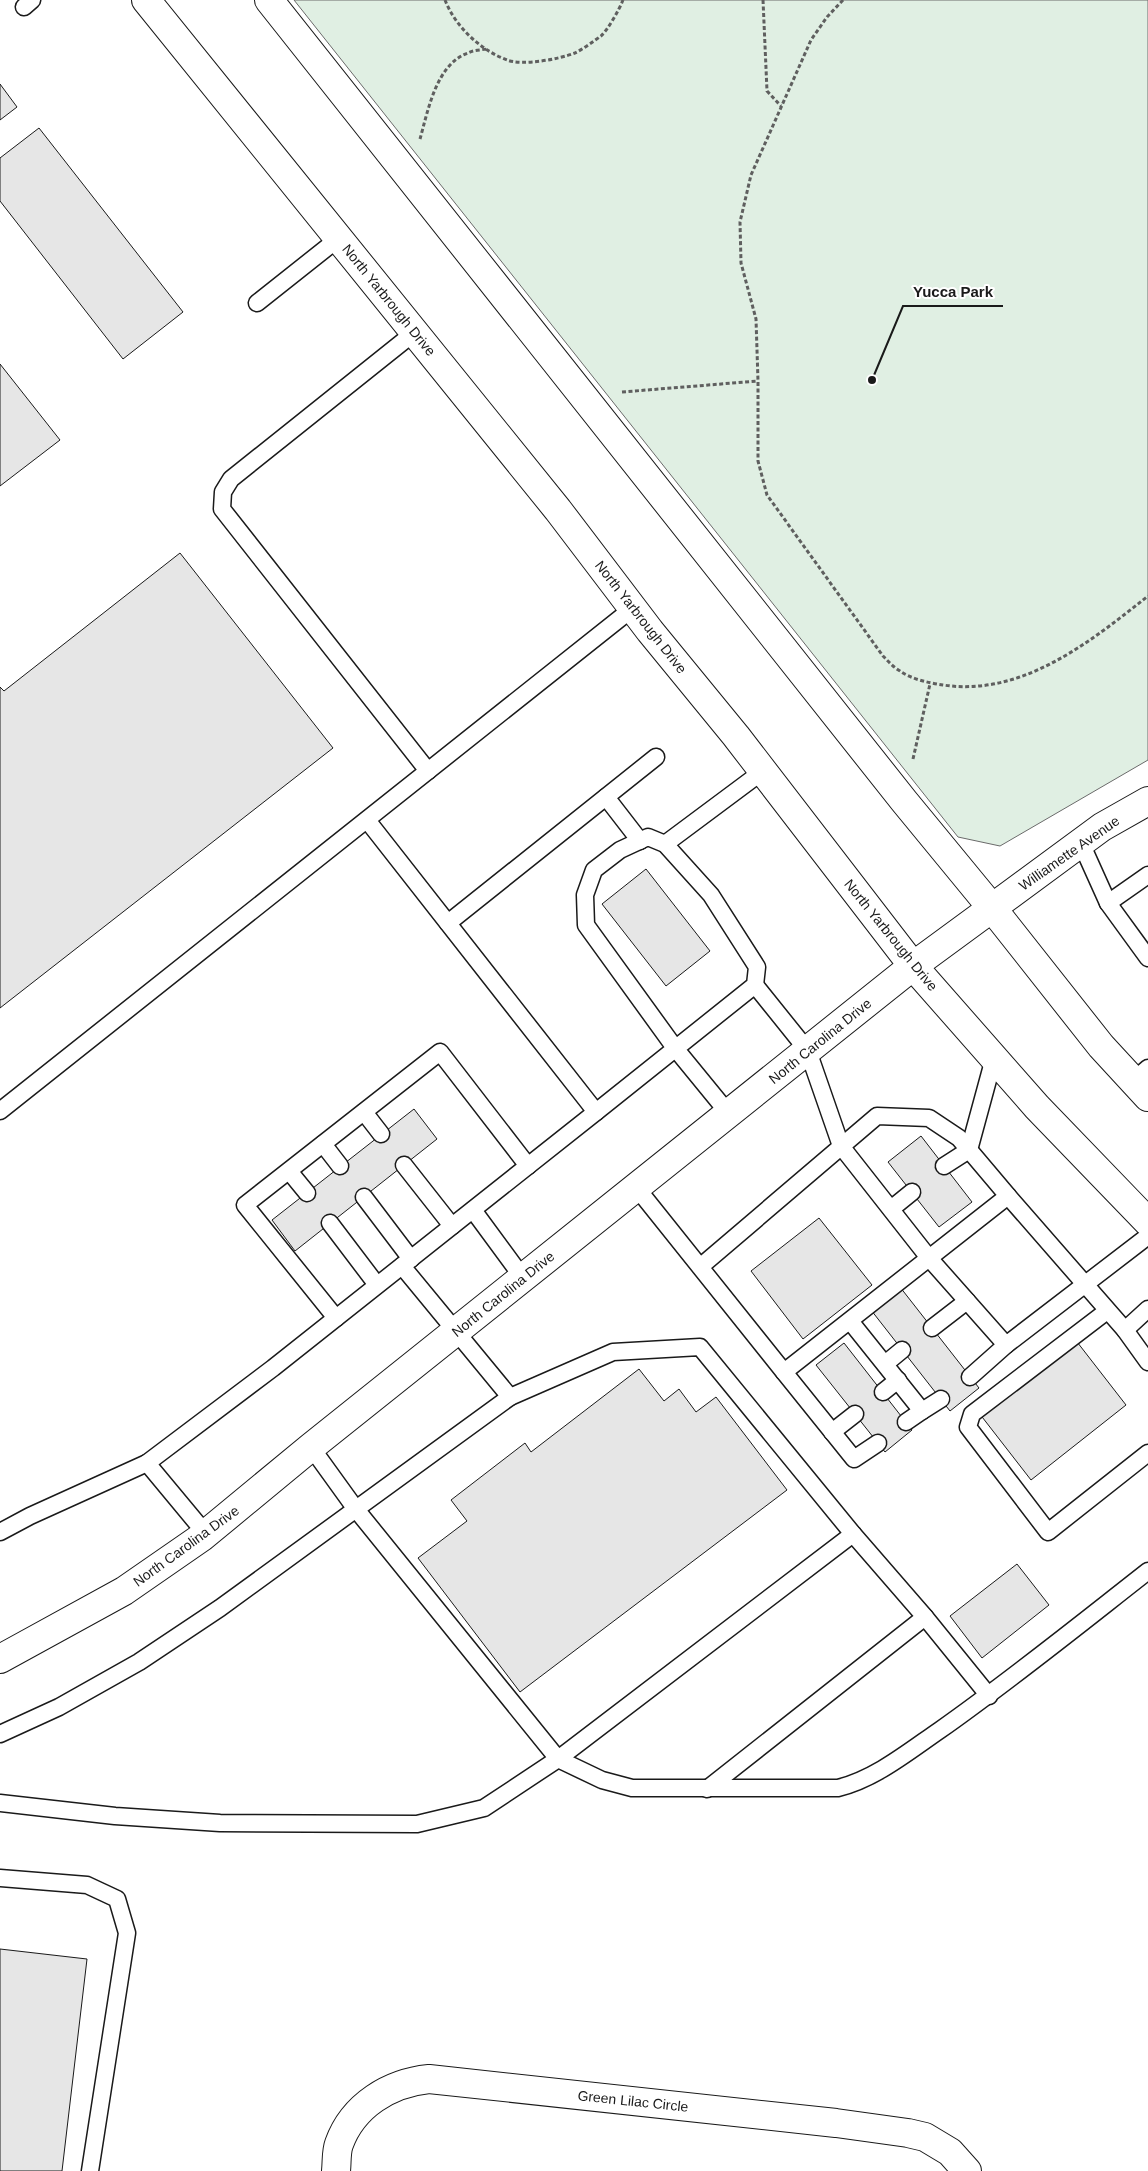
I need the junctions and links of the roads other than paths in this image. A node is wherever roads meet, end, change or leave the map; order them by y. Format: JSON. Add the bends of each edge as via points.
{"nodes":[{"id":1,"x":146,"y":0,"type":"edge"},
{"id":2,"x":269,"y":0,"type":"edge"},
{"id":3,"x":339,"y":238,"type":"junction"},
{"id":4,"x":257,"y":303,"type":"dead end"},
{"id":5,"x":415,"y":332,"type":"junction"},
{"id":6,"x":633,"y":608,"type":"junction"},
{"id":7,"x":656,"y":757,"type":"dead end"},
{"id":8,"x":428,"y":771,"type":"junction"},
{"id":9,"x":763,"y":771,"type":"junction"},
{"id":10,"x":606,"y":797,"type":"junction"},
{"id":11,"x":1148,"y":801,"type":"edge"},
{"id":12,"x":367,"y":820,"type":"junction"},
{"id":13,"x":640,"y":841,"type":"junction"},
{"id":14,"x":1081,"y":843,"type":"junction"},
{"id":15,"x":665,"y":844,"type":"junction"},
{"id":16,"x":1148,"y":875,"type":"edge"},
{"id":17,"x":1108,"y":903,"type":"junction"},
{"id":18,"x":992,"y":908,"type":"junction"},
{"id":19,"x":448,"y":923,"type":"junction"},
{"id":20,"x":1148,"y":958,"type":"edge"},
{"id":21,"x":913,"y":966,"type":"junction"},
{"id":22,"x":755,"y":985,"type":"junction"},
{"id":23,"x":675,"y":1048,"type":"junction"},
{"id":24,"x":808,"y":1051,"type":"junction"},
{"id":25,"x":994,"y":1058,"type":"junction"},
{"id":26,"x":1143,"y":1082,"type":"edge"},
{"id":27,"x":0,"y":1111,"type":"edge"},
{"id":28,"x":364,"y":1112,"type":"junction"},
{"id":29,"x":596,"y":1112,"type":"junction"},
{"id":30,"x":729,"y":1114,"type":"junction"},
{"id":31,"x":381,"y":1134,"type":"dead end"},
{"id":32,"x":323,"y":1144,"type":"junction"},
{"id":33,"x":841,"y":1146,"type":"junction"},
{"id":34,"x":969,"y":1150,"type":"junction"},
{"id":35,"x":404,"y":1165,"type":"dead end"},
{"id":36,"x":340,"y":1166,"type":"dead end"},
{"id":37,"x":528,"y":1166,"type":"junction"},
{"id":38,"x":944,"y":1166,"type":"dead end"},
{"id":39,"x":289,"y":1171,"type":"junction"},
{"id":40,"x":636,"y":1187,"type":"junction"},
{"id":41,"x":912,"y":1192,"type":"dead end"},
{"id":42,"x":307,"y":1193,"type":"dead end"},
{"id":43,"x":1008,"y":1196,"type":"junction"},
{"id":44,"x":364,"y":1197,"type":"dead end"},
{"id":45,"x":891,"y":1209,"type":"junction"},
{"id":46,"x":473,"y":1210,"type":"junction"},
{"id":47,"x":1148,"y":1222,"type":"edge"},
{"id":48,"x":330,"y":1223,"type":"dead end"},
{"id":49,"x":452,"y":1226,"type":"junction"},
{"id":50,"x":1148,"y":1236,"type":"edge"},
{"id":51,"x":929,"y":1258,"type":"junction"},
{"id":52,"x":407,"y":1263,"type":"junction"},
{"id":53,"x":700,"y":1267,"type":"junction"},
{"id":54,"x":524,"y":1278,"type":"junction"},
{"id":55,"x":377,"y":1286,"type":"junction"},
{"id":56,"x":1086,"y":1286,"type":"junction"},
{"id":57,"x":967,"y":1301,"type":"junction"},
{"id":58,"x":1148,"y":1309,"type":"edge"},
{"id":59,"x":1107,"y":1310,"type":"junction"},
{"id":60,"x":336,"y":1318,"type":"junction"},
{"id":61,"x":850,"y":1321,"type":"junction"},
{"id":62,"x":932,"y":1328,"type":"dead end"},
{"id":63,"x":1125,"y":1330,"type":"junction"},
{"id":64,"x":456,"y":1332,"type":"junction"},
{"id":65,"x":1006,"y":1345,"type":"junction"},
{"id":66,"x":902,"y":1350,"type":"dead end"},
{"id":67,"x":1148,"y":1362,"type":"edge"},
{"id":68,"x":885,"y":1364,"type":"junction"},
{"id":69,"x":784,"y":1372,"type":"junction"},
{"id":70,"x":970,"y":1377,"type":"dead end"},
{"id":71,"x":898,"y":1380,"type":"junction"},
{"id":72,"x":883,"y":1392,"type":"dead end"},
{"id":73,"x":510,"y":1397,"type":"junction"},
{"id":74,"x":941,"y":1399,"type":"dead end"},
{"id":75,"x":922,"y":1411,"type":"junction"},
{"id":76,"x":855,"y":1414,"type":"dead end"},
{"id":77,"x":906,"y":1422,"type":"dead end"},
{"id":78,"x":832,"y":1432,"type":"junction"},
{"id":79,"x":878,"y":1443,"type":"dead end"},
{"id":80,"x":311,"y":1447,"type":"junction"},
{"id":81,"x":1148,"y":1453,"type":"edge"},
{"id":82,"x":147,"y":1463,"type":"junction"},
{"id":83,"x":355,"y":1508,"type":"junction"},
{"id":84,"x":0,"y":1532,"type":"edge"},
{"id":85,"x":206,"y":1534,"type":"junction"},
{"id":86,"x":853,"y":1534,"type":"junction"},
{"id":87,"x":1148,"y":1571,"type":"edge"},
{"id":88,"x":925,"y":1618,"type":"junction"},
{"id":89,"x":0,"y":1658,"type":"edge"},
{"id":90,"x":989,"y":1696,"type":"junction"},
{"id":91,"x":0,"y":1734,"type":"edge"},
{"id":92,"x":558,"y":1759,"type":"junction"},
{"id":93,"x":707,"y":1789,"type":"junction"},
{"id":94,"x":0,"y":1803,"type":"edge"},
{"id":95,"x":0,"y":1878,"type":"edge"},
{"id":96,"x":90,"y":2171,"type":"edge"},
{"id":97,"x":336,"y":2171,"type":"edge"},
{"id":98,"x":967,"y":2171,"type":"edge"}],
"edges":[{"from":1,"to":3,"type":"main road","name":"North Yarbrough Drive"},
{"from":2,"to":18,"type":"main road"},
{"from":3,"to":4,"type":"lane"},
{"from":3,"to":5,"type":"main road","name":"North Yarbrough Drive"},
{"from":5,"to":6,"type":"main road","name":"North Yarbrough Drive"},
{"from":5,"to":8,"type":"lane","via":[[231,479],[223,492],[222,509]]},
{"from":6,"to":8,"type":"lane"},
{"from":6,"to":9,"type":"main road","name":"North Yarbrough Drive"},
{"from":7,"to":10,"type":"lane"},
{"from":8,"to":12,"type":"lane"},
{"from":9,"to":15,"type":"lane"},
{"from":9,"to":21,"type":"main road","name":"North Yarbrough Drive"},
{"from":10,"to":13,"type":"lane"},
{"from":10,"to":19,"type":"lane"},
{"from":11,"to":14,"type":"main road","name":"Williamette Avenue"},
{"from":12,"to":19,"type":"lane"},
{"from":12,"to":27,"type":"lane"},
{"from":13,"to":15,"type":"lane","via":[[648,837]]},
{"from":13,"to":23,"type":"lane","via":[[620,850],[594,870],[585,895],[586,925]]},
{"from":14,"to":17,"type":"lane"},
{"from":14,"to":18,"type":"main road","name":"Williamette Avenue"},
{"from":15,"to":22,"type":"lane","via":[[711,895],[752,959],[757,967]]},
{"from":16,"to":17,"type":"lane"},
{"from":17,"to":20,"type":"lane"},
{"from":18,"to":21,"type":"main road","name":"North Carolina Drive"},
{"from":18,"to":26,"type":"main road","via":[[1101,1046]]},
{"from":19,"to":29,"type":"lane"},
{"from":21,"to":24,"type":"main road","name":"North Carolina Drive"},
{"from":21,"to":25,"type":"main road","name":"North Yarbrough Drive"},
{"from":22,"to":23,"type":"lane"},
{"from":22,"to":24,"type":"lane"},
{"from":23,"to":29,"type":"lane"},
{"from":23,"to":30,"type":"lane"},
{"from":24,"to":30,"type":"main road","name":"North Carolina Drive"},
{"from":24,"to":33,"type":"lane"},
{"from":25,"to":34,"type":"lane"},
{"from":25,"to":47,"type":"main road","name":"North Yarbrough Drive"},
{"from":28,"to":31,"type":"lane"},
{"from":28,"to":32,"type":"lane"},
{"from":28,"to":37,"type":"lane","via":[[440,1052]]},
{"from":29,"to":37,"type":"lane"},
{"from":30,"to":40,"type":"main road","name":"North Carolina Drive"},
{"from":32,"to":36,"type":"lane"},
{"from":32,"to":39,"type":"lane"},
{"from":33,"to":34,"type":"lane","via":[[877,1116],[929,1118],[959,1138]]},
{"from":33,"to":45,"type":"lane"},
{"from":33,"to":53,"type":"lane"},
{"from":34,"to":38,"type":"lane"},
{"from":34,"to":43,"type":"lane"},
{"from":35,"to":49,"type":"lane"},
{"from":37,"to":46,"type":"lane"},
{"from":39,"to":42,"type":"lane"},
{"from":39,"to":60,"type":"lane","via":[[245,1205]]},
{"from":40,"to":53,"type":"lane"},
{"from":40,"to":54,"type":"main road","name":"North Carolina Drive"},
{"from":41,"to":45,"type":"lane"},
{"from":43,"to":51,"type":"lane"},
{"from":43,"to":56,"type":"lane"},
{"from":44,"to":52,"type":"lane"},
{"from":45,"to":51,"type":"lane"},
{"from":46,"to":49,"type":"lane"},
{"from":46,"to":54,"type":"lane"},
{"from":48,"to":55,"type":"lane"},
{"from":49,"to":52,"type":"lane"},
{"from":50,"to":56,"type":"lane"},
{"from":51,"to":57,"type":"lane"},
{"from":51,"to":61,"type":"lane"},
{"from":52,"to":55,"type":"lane"},
{"from":52,"to":64,"type":"lane"},
{"from":53,"to":69,"type":"lane"},
{"from":54,"to":64,"type":"main road","name":"North Carolina Drive"},
{"from":55,"to":60,"type":"lane"},
{"from":56,"to":59,"type":"lane"},
{"from":56,"to":65,"type":"lane"},
{"from":57,"to":62,"type":"lane"},
{"from":57,"to":65,"type":"lane"},
{"from":58,"to":63,"type":"lane"},
{"from":59,"to":63,"type":"lane"},
{"from":59,"to":81,"type":"lane","via":[[972,1414],[968,1427],[1048,1532]]},
{"from":60,"to":82,"type":"lane"},
{"from":61,"to":68,"type":"lane"},
{"from":61,"to":69,"type":"lane"},
{"from":63,"to":67,"type":"lane"},
{"from":64,"to":73,"type":"lane"},
{"from":64,"to":80,"type":"main road","name":"North Carolina Drive"},
{"from":65,"to":70,"type":"lane"},
{"from":66,"to":68,"type":"lane"},
{"from":68,"to":71,"type":"lane"},
{"from":69,"to":78,"type":"lane"},
{"from":71,"to":72,"type":"lane"},
{"from":71,"to":75,"type":"lane"},
{"from":73,"to":83,"type":"lane"},
{"from":73,"to":86,"type":"lane","via":[[613,1352],[700,1348]]},
{"from":74,"to":75,"type":"lane"},
{"from":75,"to":77,"type":"lane"},
{"from":76,"to":78,"type":"lane"},
{"from":78,"to":79,"type":"lane","via":[[854,1459]]},
{"from":80,"to":83,"type":"lane"},
{"from":80,"to":85,"type":"main road","name":"North Carolina Drive"},
{"from":82,"to":84,"type":"lane"},
{"from":82,"to":85,"type":"lane"},
{"from":83,"to":91,"type":"lane","via":[[220,1608],[139,1662],[59,1707]]},
{"from":83,"to":92,"type":"lane"},
{"from":85,"to":89,"type":"main road","name":"North Carolina Drive","via":[[124,1590]]},
{"from":86,"to":88,"type":"lane"},
{"from":86,"to":92,"type":"lane"},
{"from":87,"to":90,"type":"lane"},
{"from":88,"to":90,"type":"lane"},
{"from":88,"to":93,"type":"lane"},
{"from":90,"to":93,"type":"lane","via":[[858,1783],[838,1788]]},
{"from":92,"to":93,"type":"lane","via":[[602,1780],[632,1788]]},
{"from":92,"to":94,"type":"lane","via":[[484,1808],[417,1824],[220,1823],[115,1816]]},
{"from":95,"to":96,"type":"lane","via":[[87,1885],[118,1899],[127,1933]]},
{"from":97,"to":98,"type":"main road","name":"Green Lilac Circle","via":[[338,2146],[359,2112],[382,2092],[410,2081],[430,2079],[908,2133],[925,2137],[950,2152]]}]}
